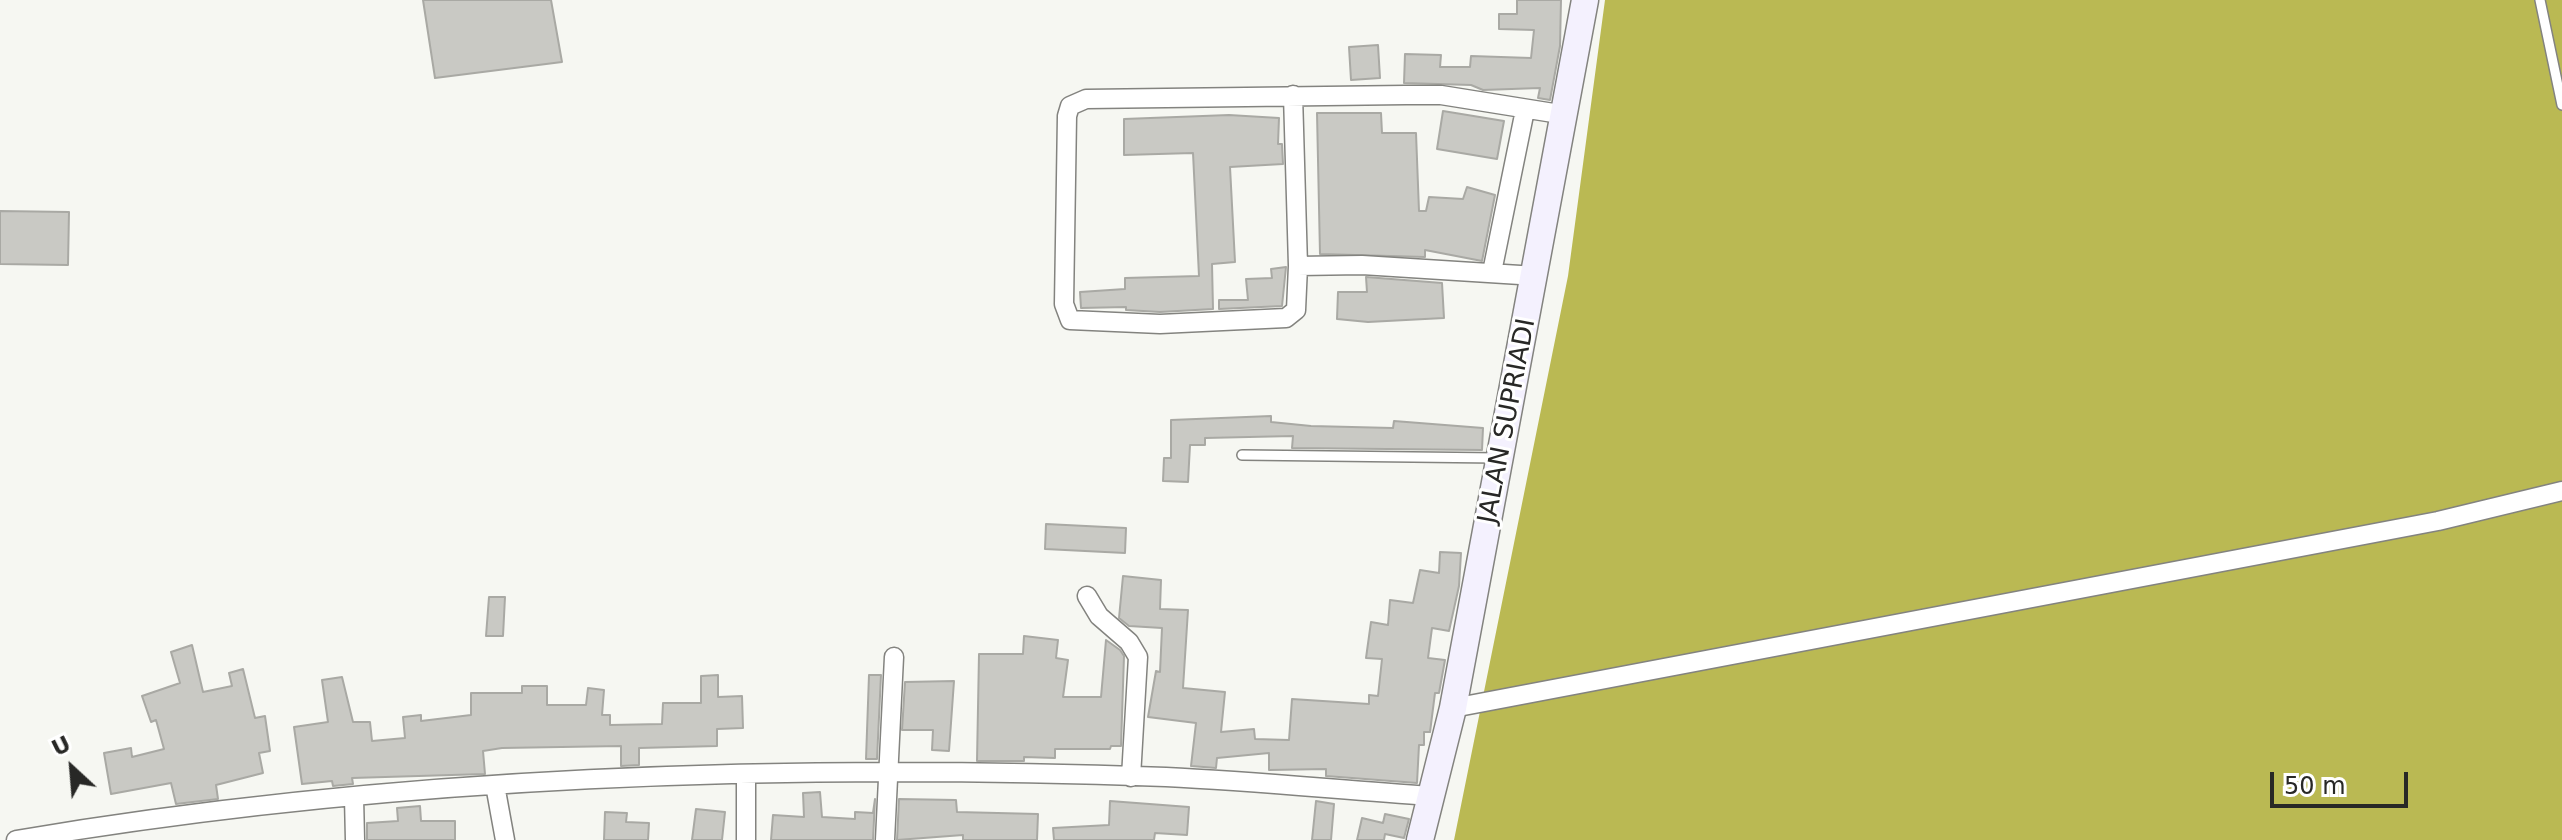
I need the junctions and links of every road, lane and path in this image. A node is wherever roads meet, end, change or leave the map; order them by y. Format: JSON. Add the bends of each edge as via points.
{"nodes":[{"id":1,"x":1585,"y":0,"type":"edge"},
{"id":2,"x":2540,"y":0,"type":"edge"},
{"id":3,"x":1293,"y":95,"type":"junction"},
{"id":4,"x":2562,"y":105,"type":"edge"},
{"id":5,"x":1525,"y":110,"type":"junction"},
{"id":6,"x":1566,"y":115,"type":"junction"},
{"id":7,"x":1298,"y":266,"type":"junction"},
{"id":8,"x":1492,"y":272,"type":"junction"},
{"id":9,"x":1536,"y":276,"type":"junction"},
{"id":10,"x":1242,"y":455,"type":"dead end"},
{"id":11,"x":1501,"y":458,"type":"junction"},
{"id":12,"x":2562,"y":491,"type":"edge"},
{"id":13,"x":1087,"y":596,"type":"dead end"},
{"id":14,"x":894,"y":657,"type":"dead end"},
{"id":15,"x":1453,"y":708,"type":"junction"},
{"id":16,"x":746,"y":774,"type":"junction"},
{"id":17,"x":890,"y":774,"type":"junction"},
{"id":18,"x":1131,"y":777,"type":"junction"},
{"id":19,"x":495,"y":785,"type":"junction"},
{"id":20,"x":1429,"y":796,"type":"junction"},
{"id":21,"x":354,"y":797,"type":"junction"},
{"id":22,"x":145,"y":820,"type":"junction"},
{"id":23,"x":16,"y":840,"type":"edge"},
{"id":24,"x":147,"y":840,"type":"edge"},
{"id":25,"x":355,"y":840,"type":"edge"},
{"id":26,"x":505,"y":840,"type":"edge"},
{"id":27,"x":746,"y":840,"type":"edge"},
{"id":28,"x":885,"y":840,"type":"edge"},
{"id":29,"x":1420,"y":840,"type":"edge"}],
"edges":[{"from":1,"to":6,"type":"main road","name":"JALAN SUPRIADI"},
{"from":2,"to":4,"type":"lane"},
{"from":3,"to":5,"type":"street","via":[[1441,95]]},
{"from":3,"to":7,"type":"street"},
{"from":3,"to":7,"type":"street","via":[[1086,99],[1070,106],[1064,311],[1075,321],[1146,324],[1286,318],[1296,310]]},
{"from":5,"to":6,"type":"street"},
{"from":5,"to":8,"type":"street"},
{"from":6,"to":9,"type":"main road","name":"JALAN SUPRIADI"},
{"from":7,"to":8,"type":"street"},
{"from":8,"to":9,"type":"street"},
{"from":9,"to":11,"type":"main road","name":"JALAN SUPRIADI"},
{"from":10,"to":11,"type":"lane"},
{"from":11,"to":15,"type":"main road","name":"JALAN SUPRIADI"},
{"from":12,"to":15,"type":"street","via":[[2438,521]]},
{"from":13,"to":18,"type":"street","via":[[1138,657]]},
{"from":14,"to":17,"type":"street"},
{"from":15,"to":20,"type":"main road","name":"JALAN SUPRIADI"},
{"from":16,"to":17,"type":"street"},
{"from":16,"to":19,"type":"street"},
{"from":16,"to":27,"type":"street"},
{"from":17,"to":18,"type":"street"},
{"from":17,"to":28,"type":"street"},
{"from":18,"to":20,"type":"street"},
{"from":19,"to":21,"type":"street","via":[[436,786]]},
{"from":19,"to":26,"type":"street"},
{"from":20,"to":29,"type":"main road","name":"JALAN SUPRIADI"},
{"from":21,"to":22,"type":"street"},
{"from":21,"to":25,"type":"street"},
{"from":22,"to":23,"type":"street"},
{"from":22,"to":24,"type":"street"}]}
